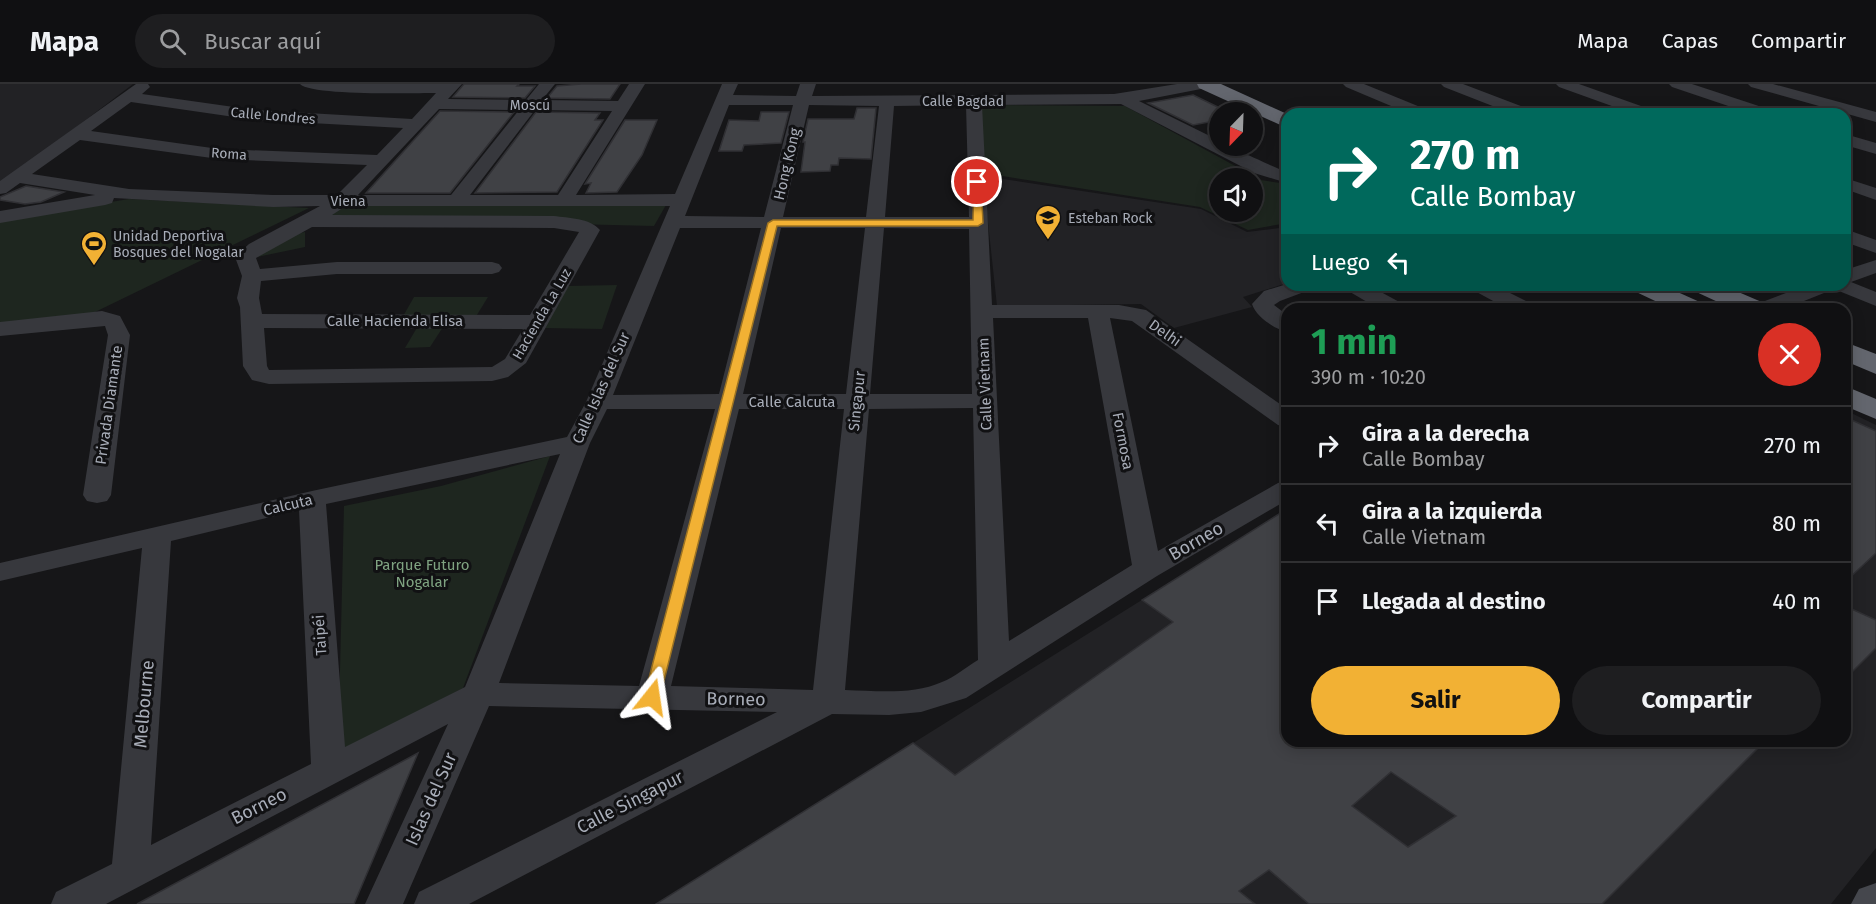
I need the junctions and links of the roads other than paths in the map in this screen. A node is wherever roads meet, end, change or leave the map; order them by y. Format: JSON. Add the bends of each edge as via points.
{"nodes":[{"id":1,"x":145,"y":84,"type":"edge"},
{"id":2,"x":308,"y":84,"type":"edge"},
{"id":3,"x":547,"y":84,"type":"edge"},
{"id":4,"x":637,"y":84,"type":"edge"},
{"id":5,"x":908,"y":84,"type":"edge"},
{"id":6,"x":1004,"y":84,"type":"edge"},
{"id":7,"x":1095,"y":84,"type":"edge"},
{"id":8,"x":1201,"y":84,"type":"edge"},
{"id":9,"x":1206,"y":84,"type":"edge"},
{"id":10,"x":1236,"y":84,"type":"edge"},
{"id":11,"x":1351,"y":84,"type":"edge"},
{"id":12,"x":1449,"y":84,"type":"edge"},
{"id":13,"x":1564,"y":84,"type":"edge"},
{"id":14,"x":1677,"y":84,"type":"edge"},
{"id":15,"x":1756,"y":84,"type":"edge"},
{"id":16,"x":452,"y":86,"type":"edge"},
{"id":17,"x":727,"y":92,"type":"edge"},
{"id":18,"x":805,"y":92,"type":"edge"},
{"id":19,"x":130,"y":98,"type":"junction"},
{"id":20,"x":1124,"y":99,"type":"junction"},
{"id":21,"x":887,"y":101,"type":"junction"},
{"id":22,"x":934,"y":101,"type":"junction"},
{"id":23,"x":974,"y":101,"type":"junction"},
{"id":24,"x":1034,"y":101,"type":"junction"},
{"id":25,"x":435,"y":104,"type":"junction"},
{"id":26,"x":531,"y":105,"type":"junction"},
{"id":27,"x":624,"y":106,"type":"junction"},
{"id":28,"x":1290,"y":108,"type":"edge"},
{"id":29,"x":1409,"y":108,"type":"edge"},
{"id":30,"x":1512,"y":108,"type":"edge"},
{"id":31,"x":1632,"y":108,"type":"edge"},
{"id":32,"x":1750,"y":108,"type":"edge"},
{"id":33,"x":1843,"y":108,"type":"edge"},
{"id":34,"x":1851,"y":110,"type":"edge"},
{"id":35,"x":1876,"y":117,"type":"edge"},
{"id":36,"x":1281,"y":119,"type":"edge"},
{"id":37,"x":418,"y":124,"type":"junction"},
{"id":38,"x":76,"y":134,"type":"junction"},
{"id":39,"x":1851,"y":141,"type":"edge"},
{"id":40,"x":1876,"y":149,"type":"edge"},
{"id":41,"x":383,"y":159,"type":"junction"},
{"id":42,"x":1281,"y":176,"type":"edge"},
{"id":43,"x":17,"y":177,"type":"junction"},
{"id":44,"x":1851,"y":185,"type":"edge"},
{"id":45,"x":0,"y":189,"type":"edge"},
{"id":46,"x":1876,"y":194,"type":"edge"},
{"id":47,"x":129,"y":195,"type":"junction"},
{"id":48,"x":564,"y":199,"type":"junction"},
{"id":49,"x":457,"y":200,"type":"junction"},
{"id":50,"x":680,"y":200,"type":"junction"},
{"id":51,"x":342,"y":201,"type":"junction"},
{"id":52,"x":0,"y":217,"type":"edge"},
{"id":53,"x":308,"y":221,"type":"junction"},
{"id":54,"x":671,"y":222,"type":"junction"},
{"id":55,"x":773,"y":223,"type":"junction"},
{"id":56,"x":875,"y":223,"type":"junction"},
{"id":57,"x":978,"y":223,"type":"junction"},
{"id":58,"x":1851,"y":237,"type":"edge"},
{"id":59,"x":1876,"y":247,"type":"edge"},
{"id":60,"x":1876,"y":266,"type":"edge"},
{"id":61,"x":492,"y":268,"type":"dead end"},
{"id":62,"x":252,"y":276,"type":"junction"},
{"id":63,"x":1851,"y":276,"type":"edge"},
{"id":64,"x":1851,"y":289,"type":"edge"},
{"id":65,"x":1289,"y":291,"type":"edge"},
{"id":66,"x":1363,"y":291,"type":"edge"},
{"id":67,"x":1490,"y":291,"type":"edge"},
{"id":68,"x":1655,"y":291,"type":"edge"},
{"id":69,"x":1811,"y":291,"type":"edge"},
{"id":70,"x":1675,"y":294,"type":"edge"},
{"id":71,"x":1876,"y":300,"type":"edge"},
{"id":72,"x":1384,"y":303,"type":"edge"},
{"id":73,"x":1512,"y":303,"type":"edge"},
{"id":74,"x":1707,"y":303,"type":"edge"},
{"id":75,"x":1723,"y":303,"type":"edge"},
{"id":76,"x":1780,"y":303,"type":"edge"},
{"id":77,"x":984,"y":311,"type":"junction"},
{"id":78,"x":1098,"y":312,"type":"junction"},
{"id":79,"x":1278,"y":320,"type":"edge"},
{"id":80,"x":252,"y":321,"type":"junction"},
{"id":81,"x":537,"y":322,"type":"junction"},
{"id":82,"x":0,"y":329,"type":"edge"},
{"id":83,"x":1851,"y":353,"type":"edge"},
{"id":84,"x":1876,"y":365,"type":"edge"},
{"id":85,"x":1851,"y":366,"type":"edge"},
{"id":86,"x":1876,"y":377,"type":"edge"},
{"id":87,"x":1851,"y":383,"type":"edge"},
{"id":88,"x":1876,"y":394,"type":"edge"},
{"id":89,"x":1851,"y":398,"type":"edge"},
{"id":90,"x":986,"y":401,"type":"junction"},
{"id":91,"x":598,"y":402,"type":"junction"},
{"id":92,"x":729,"y":402,"type":"junction"},
{"id":93,"x":857,"y":402,"type":"junction"},
{"id":94,"x":1876,"y":410,"type":"edge"},
{"id":95,"x":1281,"y":416,"type":"edge"},
{"id":96,"x":577,"y":442,"type":"junction"},
{"id":97,"x":1281,"y":492,"type":"edge"},
{"id":98,"x":97,"y":495,"type":"dead end"},
{"id":99,"x":312,"y":500,"type":"junction"},
{"id":100,"x":157,"y":535,"type":"junction"},
{"id":101,"x":1147,"y":569,"type":"junction"},
{"id":102,"x":0,"y":572,"type":"edge"},
{"id":103,"x":994,"y":666,"type":"junction"},
{"id":104,"x":478,"y":694,"type":"junction"},
{"id":105,"x":652,"y":697,"type":"junction"},
{"id":106,"x":828,"y":701,"type":"junction"},
{"id":107,"x":328,"y":770,"type":"junction"},
{"id":108,"x":130,"y":872,"type":"junction"},
{"id":109,"x":70,"y":904,"type":"edge"},
{"id":110,"x":384,"y":904,"type":"edge"},
{"id":111,"x":433,"y":904,"type":"edge"}],
"edges":[{"from":1,"to":19,"type":"street"},
{"from":2,"to":16,"type":"street","via":[[353,88]]},
{"from":3,"to":26,"type":"street"},
{"from":4,"to":27,"type":"street"},
{"from":5,"to":22,"type":"street"},
{"from":6,"to":24,"type":"street"},
{"from":7,"to":20,"type":"street"},
{"from":8,"to":20,"type":"street","name":"Calle Bagdad"},
{"from":9,"to":36,"type":"highway"},
{"from":10,"to":28,"type":"highway"},
{"from":11,"to":29,"type":"street"},
{"from":12,"to":30,"type":"street"},
{"from":13,"to":31,"type":"street"},
{"from":14,"to":32,"type":"street"},
{"from":15,"to":33,"type":"street"},
{"from":16,"to":25,"type":"street"},
{"from":17,"to":18,"type":"street","name":"Calle Bagdad"},
{"from":17,"to":50,"type":"street","name":"Calle Islas del Sur"},
{"from":18,"to":21,"type":"street","name":"Calle Bagdad"},
{"from":18,"to":55,"type":"street","name":"Hong Kong"},
{"from":19,"to":37,"type":"street","name":"Calle Londres","via":[[255,115]]},
{"from":19,"to":38,"type":"street"},
{"from":20,"to":24,"type":"street","name":"Calle Bagdad"},
{"from":20,"to":42,"type":"street"},
{"from":21,"to":22,"type":"street","name":"Calle Bagdad"},
{"from":21,"to":56,"type":"street","name":"Singapur"},
{"from":22,"to":23,"type":"street","name":"Calle Bagdad"},
{"from":23,"to":24,"type":"street","name":"Calle Bagdad"},
{"from":23,"to":57,"type":"street","name":"Calle Vietnam"},
{"from":25,"to":26,"type":"street","name":"Moscú"},
{"from":25,"to":37,"type":"street"},
{"from":26,"to":27,"type":"street","name":"Moscú"},
{"from":26,"to":49,"type":"street"},
{"from":27,"to":48,"type":"street"},
{"from":34,"to":35,"type":"street"},
{"from":37,"to":41,"type":"street"},
{"from":38,"to":41,"type":"street","name":"Roma","via":[[219,154]]},
{"from":38,"to":43,"type":"street"},
{"from":39,"to":40,"type":"street"},
{"from":41,"to":51,"type":"street"},
{"from":43,"to":45,"type":"street"},
{"from":43,"to":47,"type":"street","name":"Viena"},
{"from":44,"to":46,"type":"street"},
{"from":47,"to":51,"type":"street","name":"Viena"},
{"from":47,"to":52,"type":"street"},
{"from":48,"to":49,"type":"street","name":"Viena"},
{"from":48,"to":50,"type":"street","name":"Viena"},
{"from":49,"to":51,"type":"street","name":"Viena"},
{"from":50,"to":54,"type":"street","name":"Calle Islas del Sur"},
{"from":51,"to":53,"type":"street","name":"Hacienda La Luz"},
{"from":53,"to":62,"type":"street","name":"Hacienda La Luz","via":[[249,252],[245,261]]},
{"from":53,"to":81,"type":"street","name":"Hacienda La Luz","via":[[554,222],[585,227],[590,230]]},
{"from":54,"to":55,"type":"street"},
{"from":54,"to":91,"type":"street","name":"Calle Islas del Sur"},
{"from":55,"to":56,"type":"street"},
{"from":55,"to":92,"type":"street","name":"Hong Kong"},
{"from":56,"to":57,"type":"street"},
{"from":56,"to":93,"type":"street","name":"Singapur"},
{"from":57,"to":77,"type":"street","name":"Calle Vietnam"},
{"from":58,"to":59,"type":"street"},
{"from":60,"to":63,"type":"street"},
{"from":61,"to":62,"type":"street","via":[[337,268]]},
{"from":62,"to":80,"type":"street","name":"Hacienda La Luz","via":[[248,298]]},
{"from":64,"to":71,"type":"street"},
{"from":65,"to":79,"type":"street","via":[[1266,300],[1264,308]]},
{"from":66,"to":72,"type":"street"},
{"from":67,"to":73,"type":"street"},
{"from":68,"to":70,"type":"highway"},
{"from":69,"to":76,"type":"street"},
{"from":70,"to":74,"type":"highway"},
{"from":70,"to":75,"type":"highway"},
{"from":77,"to":78,"type":"street","name":"Delhi"},
{"from":77,"to":90,"type":"street","name":"Calle Vietnam"},
{"from":78,"to":95,"type":"street","name":"Delhi","via":[[1130,313],[1147,319]]},
{"from":78,"to":101,"type":"street","name":"Formosa"},
{"from":80,"to":81,"type":"street","name":"Calle Hacienda Elisa"},
{"from":80,"to":81,"type":"street","name":"Hacienda La Luz","via":[[255,366],[260,375],[269,377],[492,374],[513,363]]},
{"from":82,"to":98,"type":"street","name":"Privada Diamante","via":[[110,319],[115,323],[119,335]]},
{"from":83,"to":84,"type":"highway"},
{"from":85,"to":86,"type":"highway"},
{"from":87,"to":88,"type":"highway"},
{"from":89,"to":94,"type":"highway"},
{"from":90,"to":93,"type":"street","name":"Calle Calcuta"},
{"from":90,"to":103,"type":"street","name":"Calle Vietnam"},
{"from":91,"to":92,"type":"street","name":"Calle Calcuta"},
{"from":91,"to":96,"type":"street","name":"Calle Islas del Sur"},
{"from":92,"to":93,"type":"street","name":"Calle Calcuta"},
{"from":92,"to":105,"type":"street","name":"Hong Kong"},
{"from":93,"to":106,"type":"street","name":"Singapur"},
{"from":96,"to":99,"type":"street","name":"Calcuta"},
{"from":96,"to":104,"type":"street","name":"Calle Islas del Sur"},
{"from":97,"to":101,"type":"street","name":"Borneo"},
{"from":99,"to":100,"type":"street","name":"Calcuta"},
{"from":99,"to":107,"type":"street","name":"Taipéi"},
{"from":100,"to":102,"type":"street","name":"Calcuta"},
{"from":100,"to":108,"type":"street","name":"Melbourne"},
{"from":101,"to":103,"type":"street","name":"Borneo"},
{"from":103,"to":106,"type":"street","name":"Borneo","via":[[954,690],[921,700]]},
{"from":104,"to":105,"type":"street","name":"Borneo"},
{"from":104,"to":107,"type":"street","name":"Borneo"},
{"from":104,"to":110,"type":"street","name":"Islas del Sur"},
{"from":105,"to":106,"type":"street","name":"Borneo"},
{"from":106,"to":111,"type":"street","name":"Calle Singapur"},
{"from":107,"to":108,"type":"street","name":"Borneo"},
{"from":108,"to":109,"type":"street","name":"Borneo"}]}
